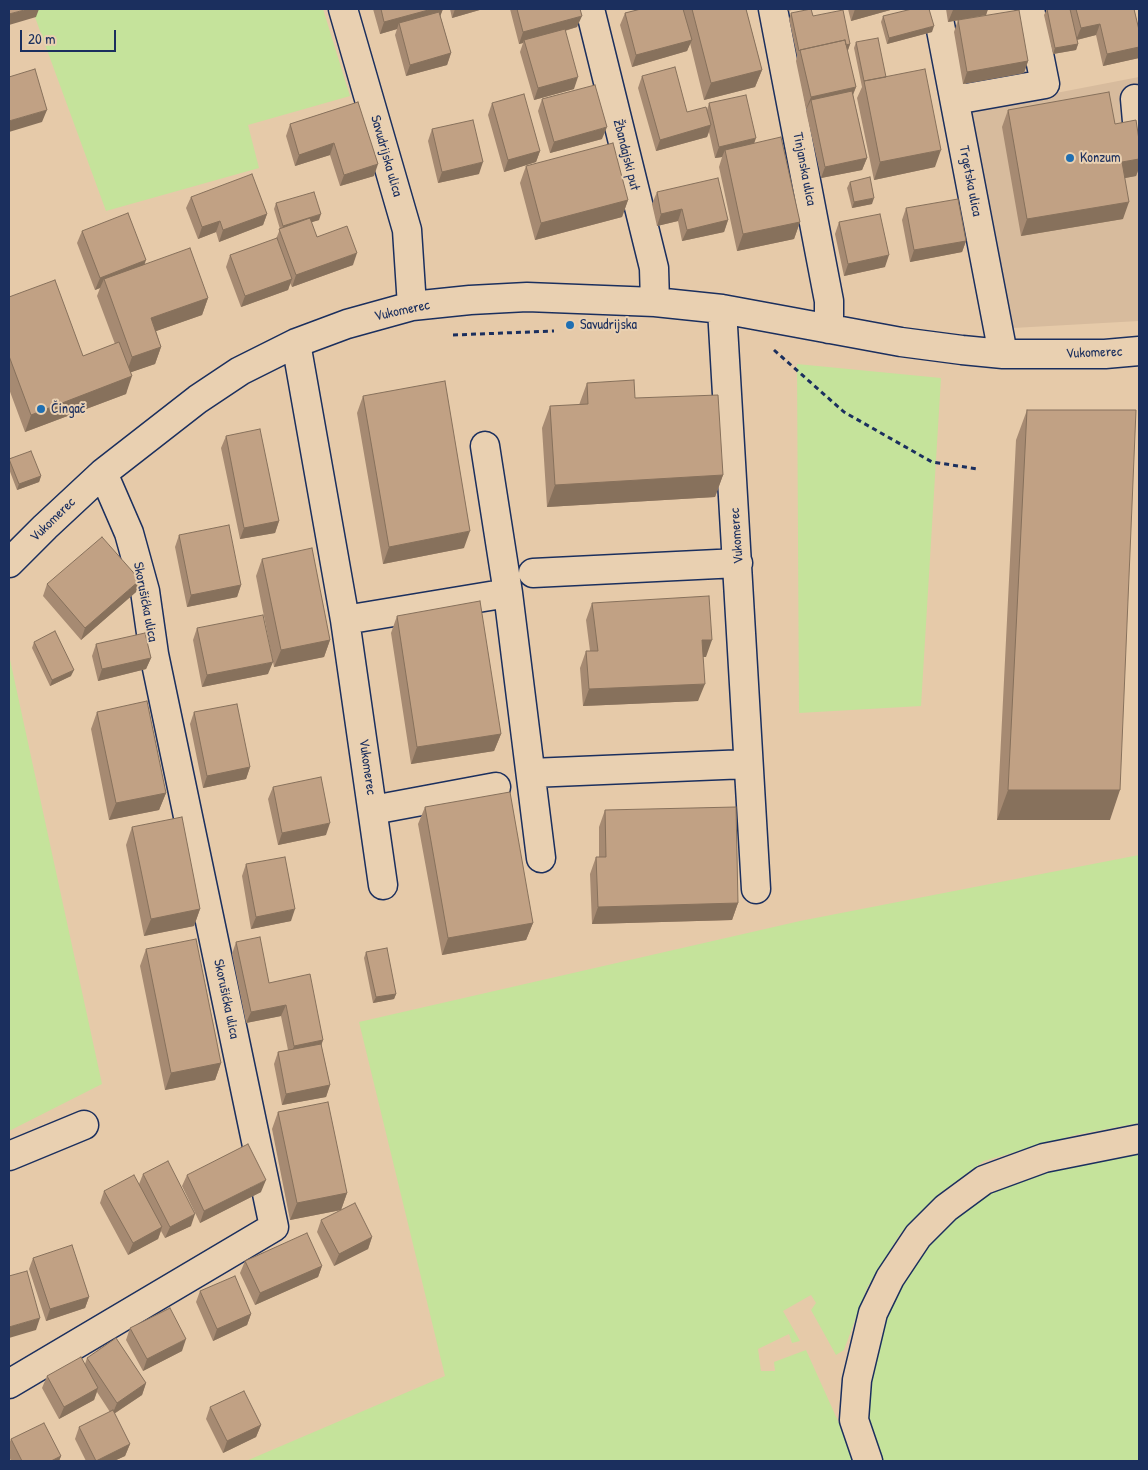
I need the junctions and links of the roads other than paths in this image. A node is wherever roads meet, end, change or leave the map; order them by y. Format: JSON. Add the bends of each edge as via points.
{"nodes":[{"id":1,"x":344,"y":9,"type":"edge"},
{"id":2,"x":590,"y":9,"type":"edge"},
{"id":3,"x":773,"y":9,"type":"edge"},
{"id":4,"x":937,"y":9,"type":"edge"},
{"id":5,"x":1030,"y":9,"type":"edge"},
{"id":6,"x":1135,"y":99,"type":"dead end"},
{"id":7,"x":955,"y":100,"type":"junction"},
{"id":8,"x":1139,"y":144,"type":"edge"},
{"id":9,"x":654,"y":302,"type":"junction"},
{"id":10,"x":412,"y":306,"type":"junction"},
{"id":11,"x":722,"y":310,"type":"junction"},
{"id":12,"x":829,"y":329,"type":"junction"},
{"id":13,"x":296,"y":343,"type":"junction"},
{"id":14,"x":1139,"y":351,"type":"edge"},
{"id":15,"x":1003,"y":354,"type":"junction"},
{"id":16,"x":486,"y":446,"type":"dead end"},
{"id":17,"x":103,"y":473,"type":"junction"},
{"id":18,"x":11,"y":556,"type":"edge"},
{"id":19,"x":738,"y":563,"type":"junction"},
{"id":20,"x":534,"y":573,"type":"dead end"},
{"id":21,"x":508,"y":593,"type":"junction"},
{"id":22,"x":345,"y":620,"type":"junction"},
{"id":23,"x":747,"y":764,"type":"junction"},
{"id":24,"x":531,"y":773,"type":"junction"},
{"id":25,"x":496,"y":787,"type":"dead end"},
{"id":26,"x":373,"y":810,"type":"junction"},
{"id":27,"x":541,"y":858,"type":"dead end"},
{"id":28,"x":383,"y":885,"type":"dead end"},
{"id":29,"x":756,"y":889,"type":"dead end"},
{"id":30,"x":84,"y":1125,"type":"dead end"},
{"id":31,"x":1139,"y":1139,"type":"edge"},
{"id":32,"x":9,"y":1156,"type":"edge"},
{"id":33,"x":9,"y":1384,"type":"edge"},
{"id":34,"x":868,"y":1461,"type":"edge"}],
"edges":[{"from":1,"to":10,"type":"street","name":"Savudrijska ulica","via":[[407,230]]},
{"from":2,"to":9,"type":"street","name":"Žbandajski put","via":[[654,268]]},
{"from":3,"to":12,"type":"street","name":"Tinjanska ulica","via":[[829,301]]},
{"from":4,"to":7,"type":"street","name":"Trgetska ulica"},
{"from":5,"to":7,"type":"street","via":[[1045,84]]},
{"from":6,"to":8,"type":"street"},
{"from":7,"to":15,"type":"street","name":"Trgetska ulica"},
{"from":9,"to":10,"type":"street","name":"Vukomerec","via":[[527,297]]},
{"from":9,"to":11,"type":"street","name":"Vukomerec"},
{"from":10,"to":13,"type":"street","name":"Vukomerec","via":[[347,324]]},
{"from":11,"to":12,"type":"street","name":"Vukomerec"},
{"from":11,"to":19,"type":"street","name":"Vukomerec"},
{"from":12,"to":15,"type":"street","name":"Vukomerec","via":[[901,342]]},
{"from":13,"to":17,"type":"street","name":"Vukomerec","via":[[264,357],[198,399]]},
{"from":13,"to":22,"type":"street","name":"Vukomerec"},
{"from":14,"to":15,"type":"street","name":"Vukomerec"},
{"from":16,"to":21,"type":"street"},
{"from":17,"to":18,"type":"street","name":"Vukomerec"},
{"from":17,"to":33,"type":"street","name":"Skorušićka ulica","via":[[130,532],[145,591],[154,654],[274,1227]]},
{"from":19,"to":20,"type":"street"},
{"from":19,"to":23,"type":"street","name":"Vukomerec"},
{"from":21,"to":22,"type":"street"},
{"from":21,"to":24,"type":"street"},
{"from":22,"to":26,"type":"street","name":"Vukomerec"},
{"from":23,"to":24,"type":"street"},
{"from":23,"to":29,"type":"street","name":"Vukomerec"},
{"from":24,"to":27,"type":"street"},
{"from":25,"to":26,"type":"street"},
{"from":26,"to":28,"type":"street","name":"Vukomerec"},
{"from":30,"to":32,"type":"street"},
{"from":31,"to":34,"type":"street","via":[[1044,1158],[984,1180],[946,1208],[918,1236],[890,1278],[874,1312],[857,1380],[854,1420]]}]}
